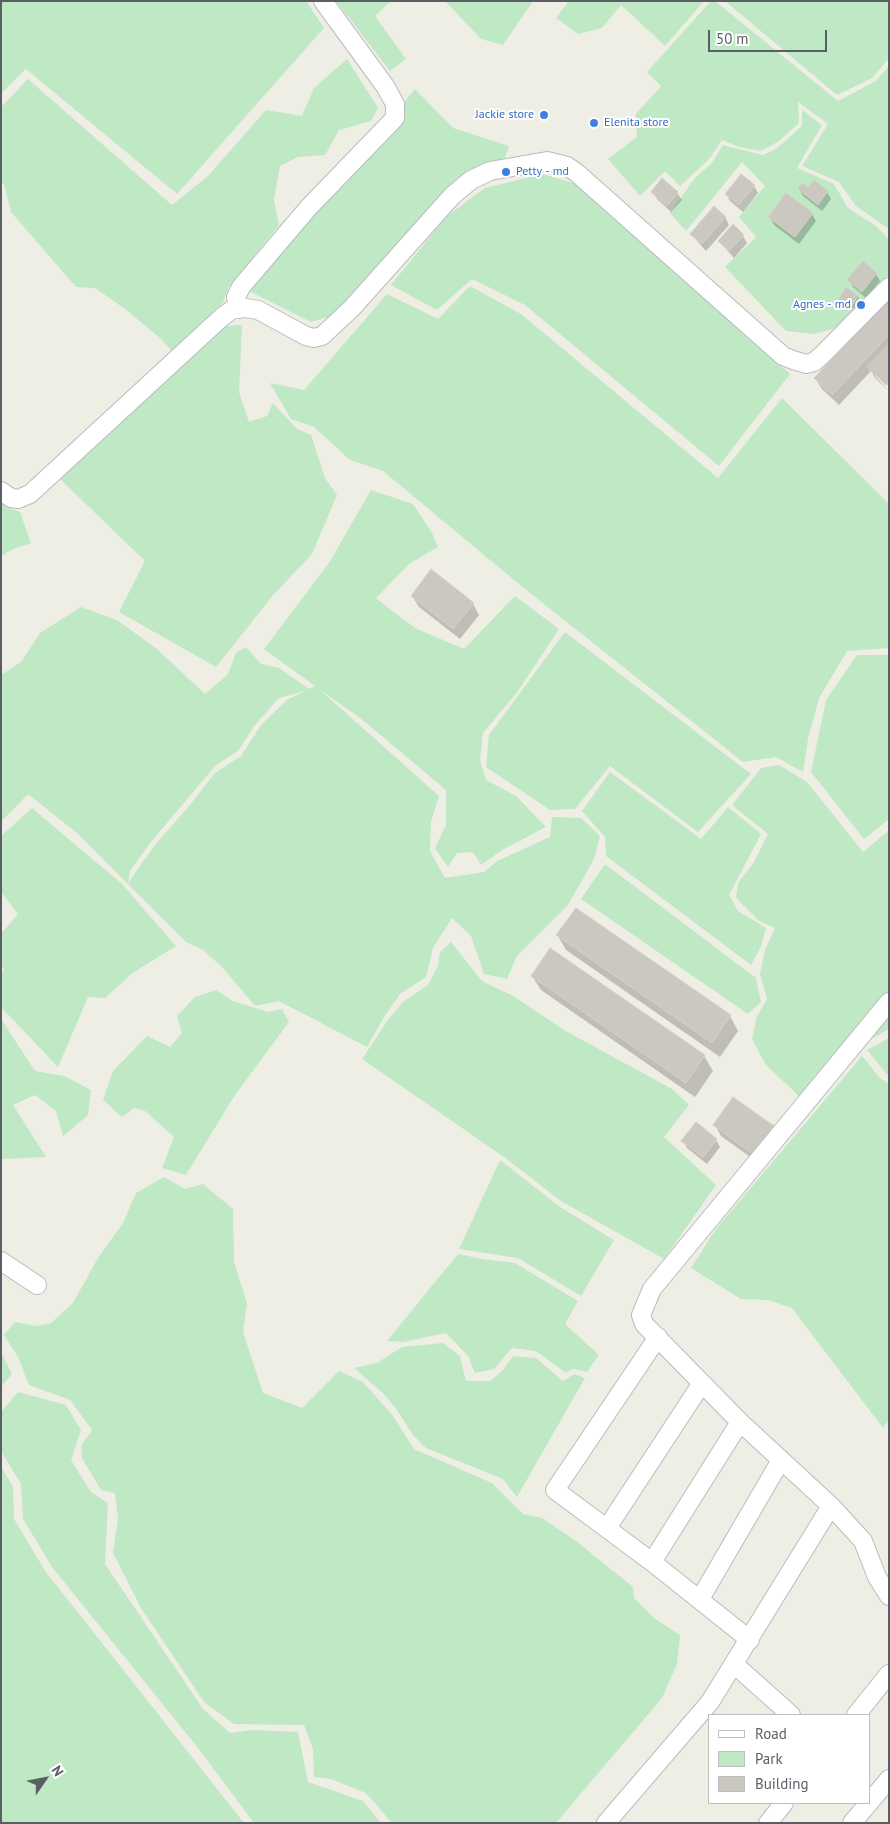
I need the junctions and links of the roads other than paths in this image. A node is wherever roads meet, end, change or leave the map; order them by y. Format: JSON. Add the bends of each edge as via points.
{"nodes":[{"id":1,"x":323,"y":1,"type":"edge"},
{"id":2,"x":889,"y":287,"type":"edge"},
{"id":3,"x":239,"y":308,"type":"junction"},
{"id":4,"x":1,"y":491,"type":"edge"},
{"id":5,"x":889,"y":1002,"type":"edge"},
{"id":6,"x":1,"y":1261,"type":"edge"},
{"id":7,"x":37,"y":1285,"type":"dead end"},
{"id":8,"x":658,"y":1337,"type":"junction"},
{"id":9,"x":702,"y":1383,"type":"junction"},
{"id":10,"x":740,"y":1422,"type":"junction"},
{"id":11,"x":782,"y":1460,"type":"junction"},
{"id":12,"x":831,"y":1506,"type":"junction"},
{"id":13,"x":607,"y":1528,"type":"junction"},
{"id":14,"x":652,"y":1562,"type":"junction"},
{"id":15,"x":889,"y":1596,"type":"edge"},
{"id":16,"x":700,"y":1599,"type":"junction"},
{"id":17,"x":750,"y":1640,"type":"junction"},
{"id":18,"x":734,"y":1664,"type":"junction"},
{"id":19,"x":889,"y":1674,"type":"edge"},
{"id":20,"x":790,"y":1714,"type":"edge"},
{"id":21,"x":857,"y":1714,"type":"edge"},
{"id":22,"x":889,"y":1779,"type":"edge"},
{"id":23,"x":870,"y":1802,"type":"edge"},
{"id":24,"x":783,"y":1804,"type":"edge"},
{"id":25,"x":868,"y":1804,"type":"edge"},
{"id":26,"x":606,"y":1823,"type":"edge"},
{"id":27,"x":768,"y":1823,"type":"edge"},
{"id":28,"x":852,"y":1823,"type":"edge"}],
"edges":[{"from":1,"to":3,"type":"street","via":[[385,86],[395,104],[395,118],[309,207],[241,287],[236,297]]},
{"from":2,"to":3,"type":"street","via":[[822,356],[806,364],[793,360],[783,356],[578,173],[567,166],[547,161],[490,171],[471,180],[452,196],[352,308],[318,338],[306,336],[258,310]]},
{"from":3,"to":4,"type":"street","via":[[222,317],[30,494],[18,499]]},
{"from":5,"to":8,"type":"street","via":[[652,1289],[641,1315],[644,1324]]},
{"from":6,"to":7,"type":"street"},
{"from":8,"to":9,"type":"street"},
{"from":8,"to":13,"type":"street","via":[[555,1490]]},
{"from":9,"to":10,"type":"street"},
{"from":9,"to":13,"type":"street"},
{"from":10,"to":11,"type":"street"},
{"from":10,"to":14,"type":"street"},
{"from":11,"to":12,"type":"street"},
{"from":11,"to":16,"type":"street"},
{"from":12,"to":15,"type":"street","via":[[863,1540],[877,1577]]},
{"from":12,"to":17,"type":"street"},
{"from":13,"to":14,"type":"street"},
{"from":14,"to":16,"type":"street"},
{"from":16,"to":17,"type":"street"},
{"from":17,"to":18,"type":"street"},
{"from":18,"to":20,"type":"street"},
{"from":18,"to":26,"type":"street","via":[[710,1702]]},
{"from":19,"to":21,"type":"street"},
{"from":22,"to":23,"type":"street"},
{"from":24,"to":27,"type":"street"},
{"from":25,"to":28,"type":"street"}]}
